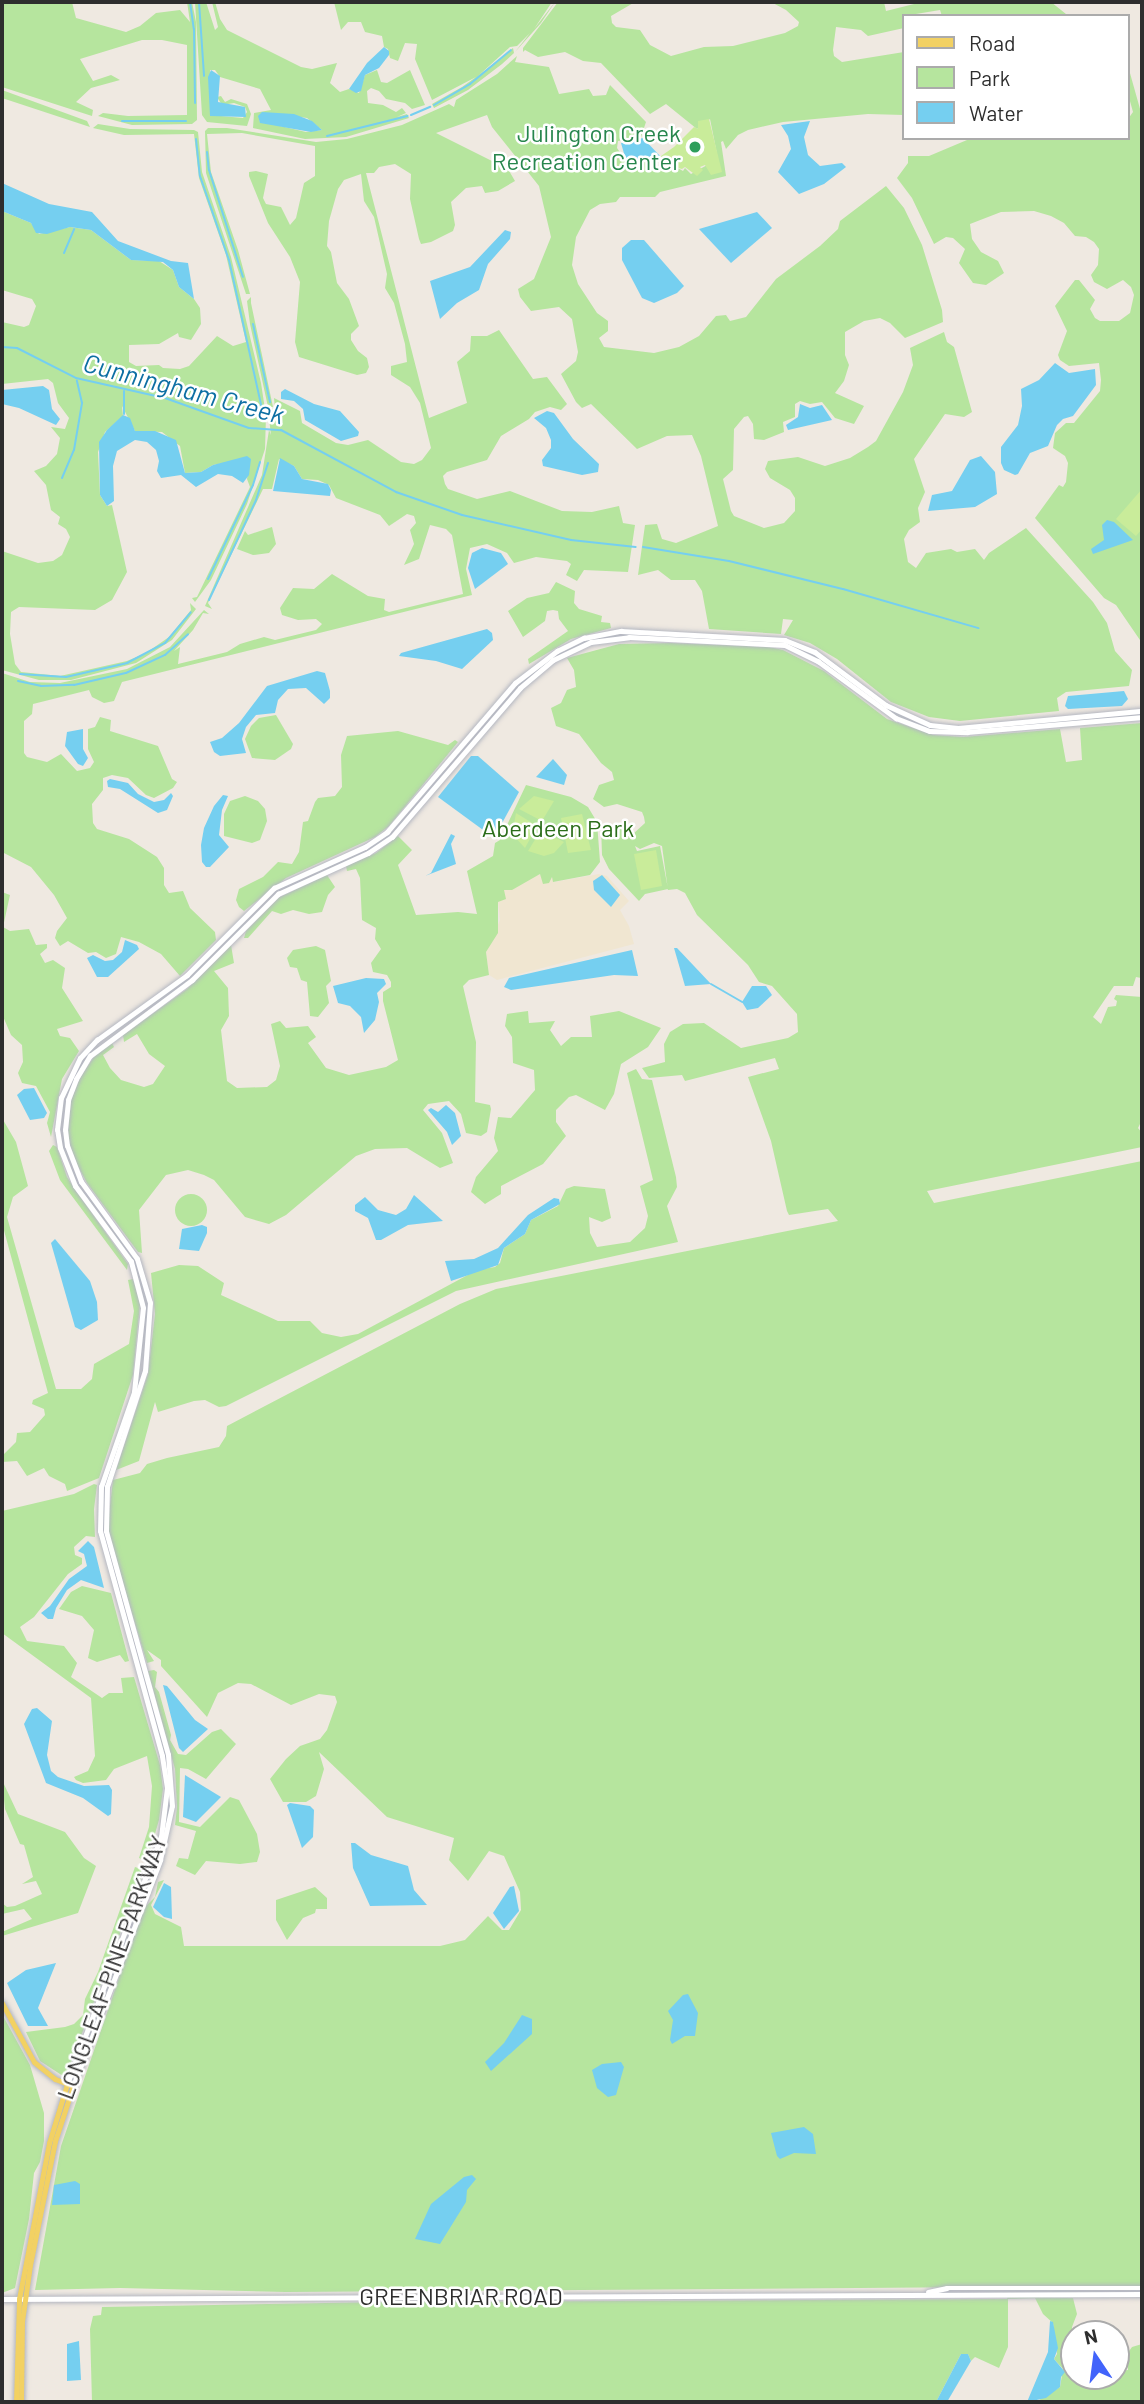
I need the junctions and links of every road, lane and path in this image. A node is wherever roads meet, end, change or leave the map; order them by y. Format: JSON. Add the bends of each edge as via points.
{"nodes":[{"id":1,"x":794,"y":646,"type":"junction"},
{"id":2,"x":557,"y":650,"type":"junction"},
{"id":3,"x":533,"y":677,"type":"junction"},
{"id":4,"x":1142,"y":711,"type":"edge"},
{"id":5,"x":1142,"y":717,"type":"edge"},
{"id":6,"x":107,"y":1549,"type":"junction"},
{"id":7,"x":2,"y":2003,"type":"edge"},
{"id":8,"x":70,"y":2085,"type":"junction"},
{"id":9,"x":1142,"y":2288,"type":"edge"},
{"id":10,"x":920,"y":2293,"type":"junction"},
{"id":11,"x":1142,"y":2294,"type":"edge"},
{"id":12,"x":2,"y":2299,"type":"edge"},
{"id":13,"x":22,"y":2299,"type":"junction"},
{"id":14,"x":19,"y":2402,"type":"edge"}],
"edges":[{"from":1,"to":2,"type":"main road","name":"LONGLEAF PINE PARKWAY","via":[[761,636],[621,631],[584,638]]},
{"from":1,"to":3,"type":"main road","name":"LONGLEAF PINE PARKWAY","via":[[615,638],[575,648]]},
{"from":1,"to":4,"type":"main road","name":"LONGLEAF PINE PARKWAY","via":[[824,658],[886,705],[930,725],[958,728]]},
{"from":1,"to":5,"type":"main road","name":"LONGLEAF PINE PARKWAY","via":[[896,718],[930,731]]},
{"from":2,"to":3,"type":"main road"},
{"from":2,"to":6,"type":"main road","name":"LONGLEAF PINE PARKWAY","via":[[499,699],[387,832],[365,847],[274,888],[187,975],[92,1045],[69,1076],[58,1118],[63,1160],[75,1186],[131,1262],[143,1301],[134,1392],[100,1487],[98,1514]]},
{"from":3,"to":6,"type":"main road","name":"LONGLEAF PINE PARKWAY","via":[[392,837],[368,853],[278,894],[192,980],[102,1045],[76,1079],[65,1118],[70,1157],[81,1182],[137,1259],[150,1303],[142,1385],[105,1500]]},
{"from":6,"to":8,"type":"main road","name":"LONGLEAF PINE PARKWAY","via":[[162,1755],[166,1802],[150,1870]]},
{"from":7,"to":8,"type":"main road","via":[[34,2062]]},
{"from":8,"to":13,"type":"main road","name":"LONGLEAF PINE PARKWAY","via":[[43,2168]]},
{"from":9,"to":10,"type":"main road","name":"GREENBRIAR ROAD","via":[[947,2288]]},
{"from":10,"to":11,"type":"main road","name":"GREENBRIAR ROAD"},
{"from":10,"to":13,"type":"main road","name":"GREENBRIAR ROAD"},
{"from":12,"to":13,"type":"main road","name":"GREENBRIAR ROAD"},
{"from":13,"to":14,"type":"main road","name":"LONGLEAF PINE PARKWAY"}]}
